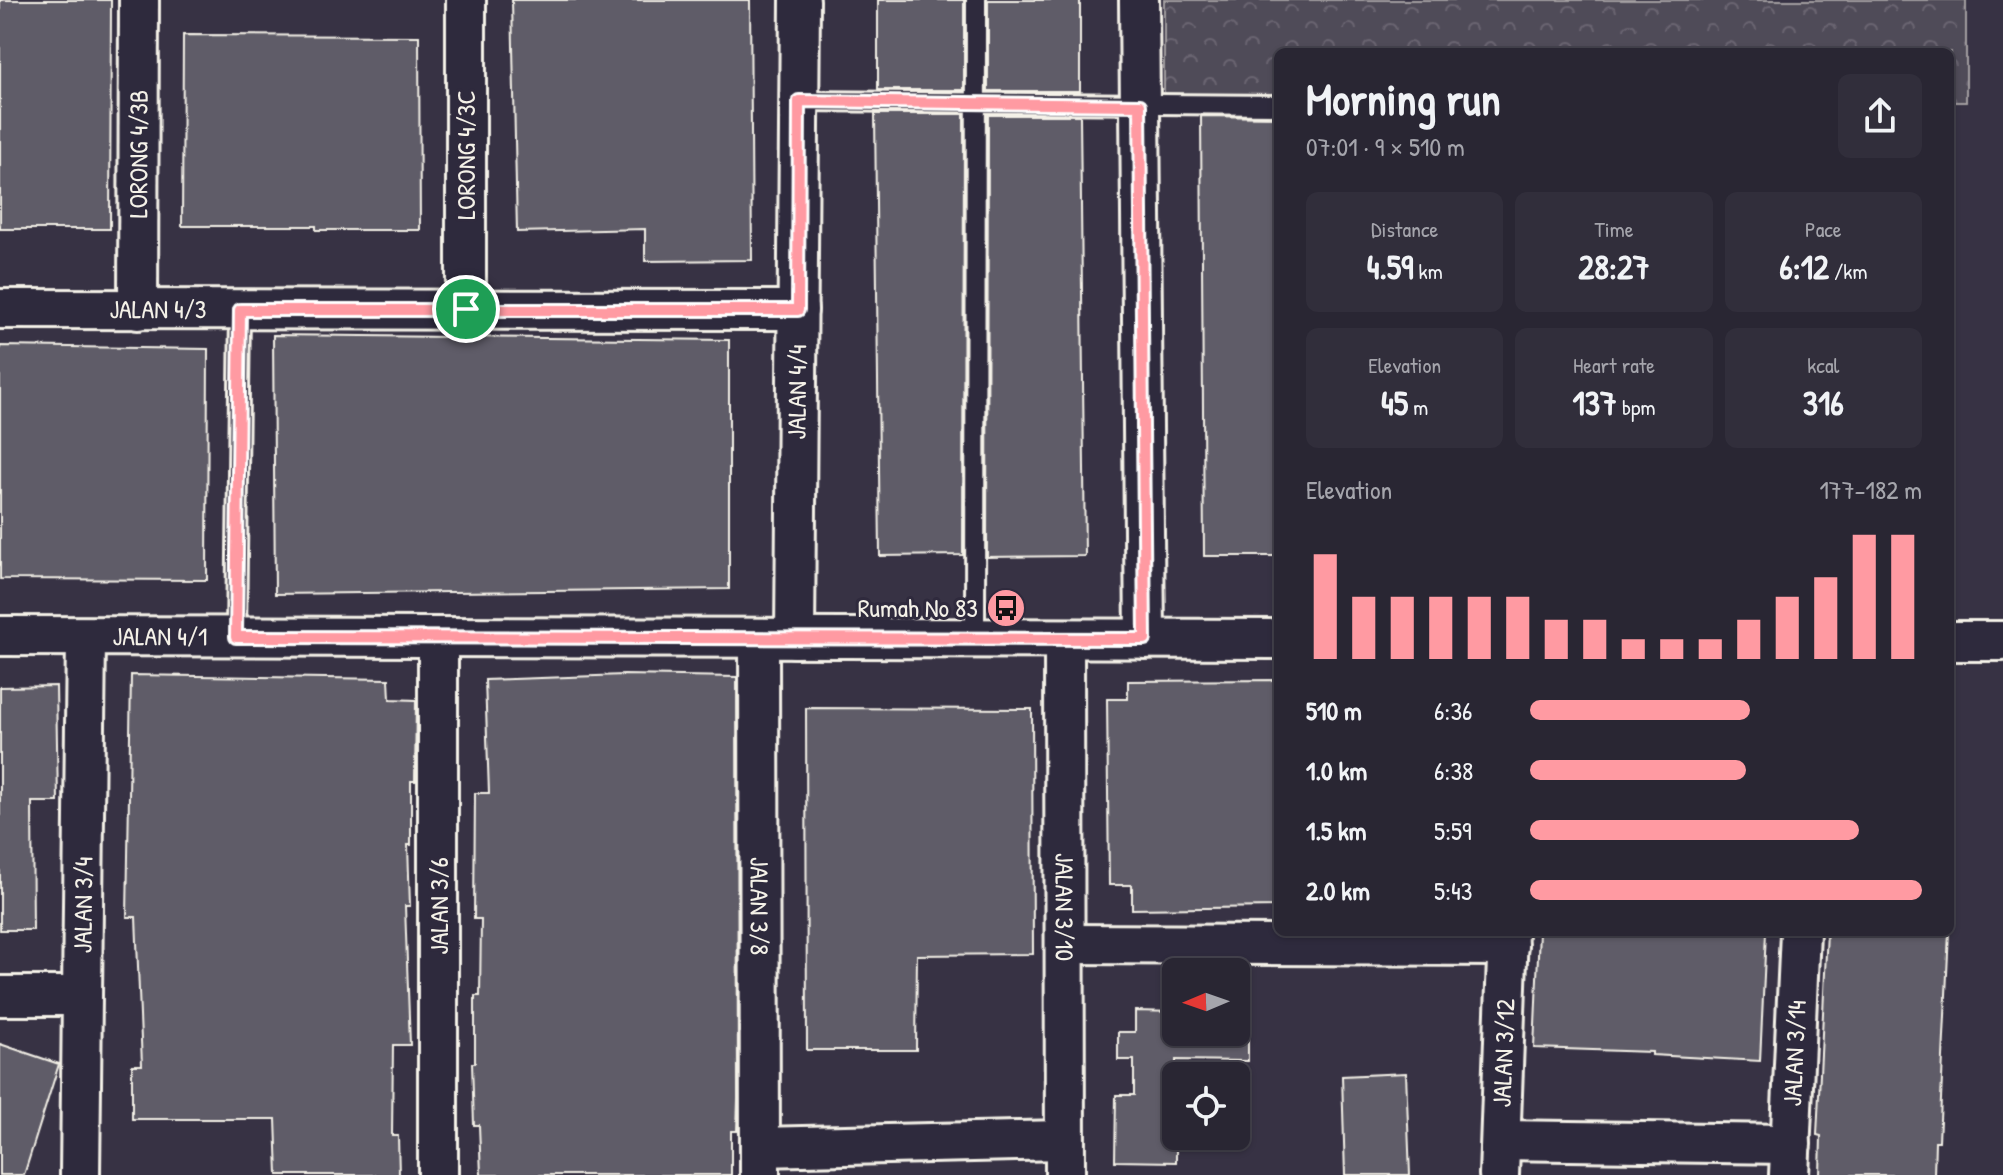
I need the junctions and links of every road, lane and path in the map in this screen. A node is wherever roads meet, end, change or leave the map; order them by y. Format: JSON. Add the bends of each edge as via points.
{"nodes":[{"id":1,"x":139,"y":0,"type":"edge"},
{"id":2,"x":466,"y":0,"type":"edge"},
{"id":3,"x":800,"y":0,"type":"edge"},
{"id":4,"x":976,"y":0,"type":"edge"},
{"id":5,"x":1139,"y":0,"type":"edge"},
{"id":6,"x":799,"y":101,"type":"junction"},
{"id":7,"x":976,"y":103,"type":"junction"},
{"id":8,"x":1140,"y":105,"type":"junction"},
{"id":9,"x":1274,"y":105,"type":"edge"},
{"id":10,"x":0,"y":309,"type":"edge"},
{"id":11,"x":466,"y":309,"type":"junction"},
{"id":12,"x":138,"y":310,"type":"junction"},
{"id":13,"x":240,"y":310,"type":"junction"},
{"id":14,"x":798,"y":310,"type":"junction"},
{"id":15,"x":0,"y":636,"type":"edge"},
{"id":16,"x":86,"y":637,"type":"junction"},
{"id":17,"x":236,"y":637,"type":"junction"},
{"id":18,"x":438,"y":637,"type":"junction"},
{"id":19,"x":777,"y":638,"type":"junction"},
{"id":20,"x":975,"y":639,"type":"junction"},
{"id":21,"x":1064,"y":639,"type":"junction"},
{"id":22,"x":1145,"y":639,"type":"junction"},
{"id":23,"x":1274,"y":639,"type":"edge"},
{"id":24,"x":1954,"y":641,"type":"edge"},
{"id":25,"x":2003,"y":641,"type":"edge"},
{"id":26,"x":1800,"y":936,"type":"edge"},
{"id":27,"x":1508,"y":939,"type":"edge"},
{"id":28,"x":1065,"y":944,"type":"junction"},
{"id":29,"x":0,"y":996,"type":"edge"},
{"id":30,"x":81,"y":996,"type":"junction"},
{"id":31,"x":1500,"y":1157,"type":"edge"},
{"id":32,"x":1064,"y":1158,"type":"edge"},
{"id":33,"x":1790,"y":1160,"type":"edge"},
{"id":34,"x":760,"y":1161,"type":"edge"},
{"id":35,"x":80,"y":1175,"type":"edge"},
{"id":36,"x":438,"y":1175,"type":"edge"}],
"edges":[{"from":1,"to":12,"type":"street","name":"LORONG 4/3B"},
{"from":2,"to":11,"type":"street","name":"LORONG 4/3C"},
{"from":3,"to":6,"type":"street","name":"JALAN 4/4"},
{"from":4,"to":7,"type":"lane"},
{"from":5,"to":8,"type":"street"},
{"from":6,"to":7,"type":"lane"},
{"from":6,"to":14,"type":"street","name":"JALAN 4/4"},
{"from":7,"to":8,"type":"lane"},
{"from":7,"to":20,"type":"lane"},
{"from":8,"to":9,"type":"lane"},
{"from":8,"to":22,"type":"street"},
{"from":10,"to":12,"type":"street","name":"JALAN 4/3"},
{"from":11,"to":13,"type":"street","name":"JALAN 4/3"},
{"from":11,"to":14,"type":"street","name":"JALAN 4/3"},
{"from":12,"to":13,"type":"street","name":"JALAN 4/3"},
{"from":13,"to":17,"type":"lane"},
{"from":14,"to":19,"type":"street","name":"JALAN 4/4"},
{"from":15,"to":16,"type":"street","name":"JALAN 4/1"},
{"from":16,"to":17,"type":"street","name":"JALAN 4/1"},
{"from":16,"to":30,"type":"street","name":"JALAN 3/4"},
{"from":17,"to":18,"type":"street","name":"JALAN 4/1"},
{"from":18,"to":19,"type":"street","name":"JALAN 4/1"},
{"from":18,"to":36,"type":"street","name":"JALAN 3/6"},
{"from":19,"to":20,"type":"street","name":"JALAN 4/1"},
{"from":19,"to":34,"type":"street","name":"JALAN 3/8"},
{"from":20,"to":21,"type":"street","name":"JALAN 4/1"},
{"from":21,"to":22,"type":"street","name":"JALAN 4/1"},
{"from":21,"to":28,"type":"street","name":"JALAN 3/10"},
{"from":22,"to":23,"type":"street","name":"JALAN 4/1"},
{"from":24,"to":25,"type":"street"},
{"from":26,"to":33,"type":"street","name":"JALAN 3/14"},
{"from":27,"to":28,"type":"street"},
{"from":27,"to":31,"type":"street","name":"JALAN 3/12"},
{"from":28,"to":32,"type":"street","name":"JALAN 3/10"},
{"from":29,"to":30,"type":"street"},
{"from":30,"to":35,"type":"street","name":"JALAN 3/4"},
{"from":31,"to":33,"type":"street"},
{"from":32,"to":34,"type":"street"}]}
